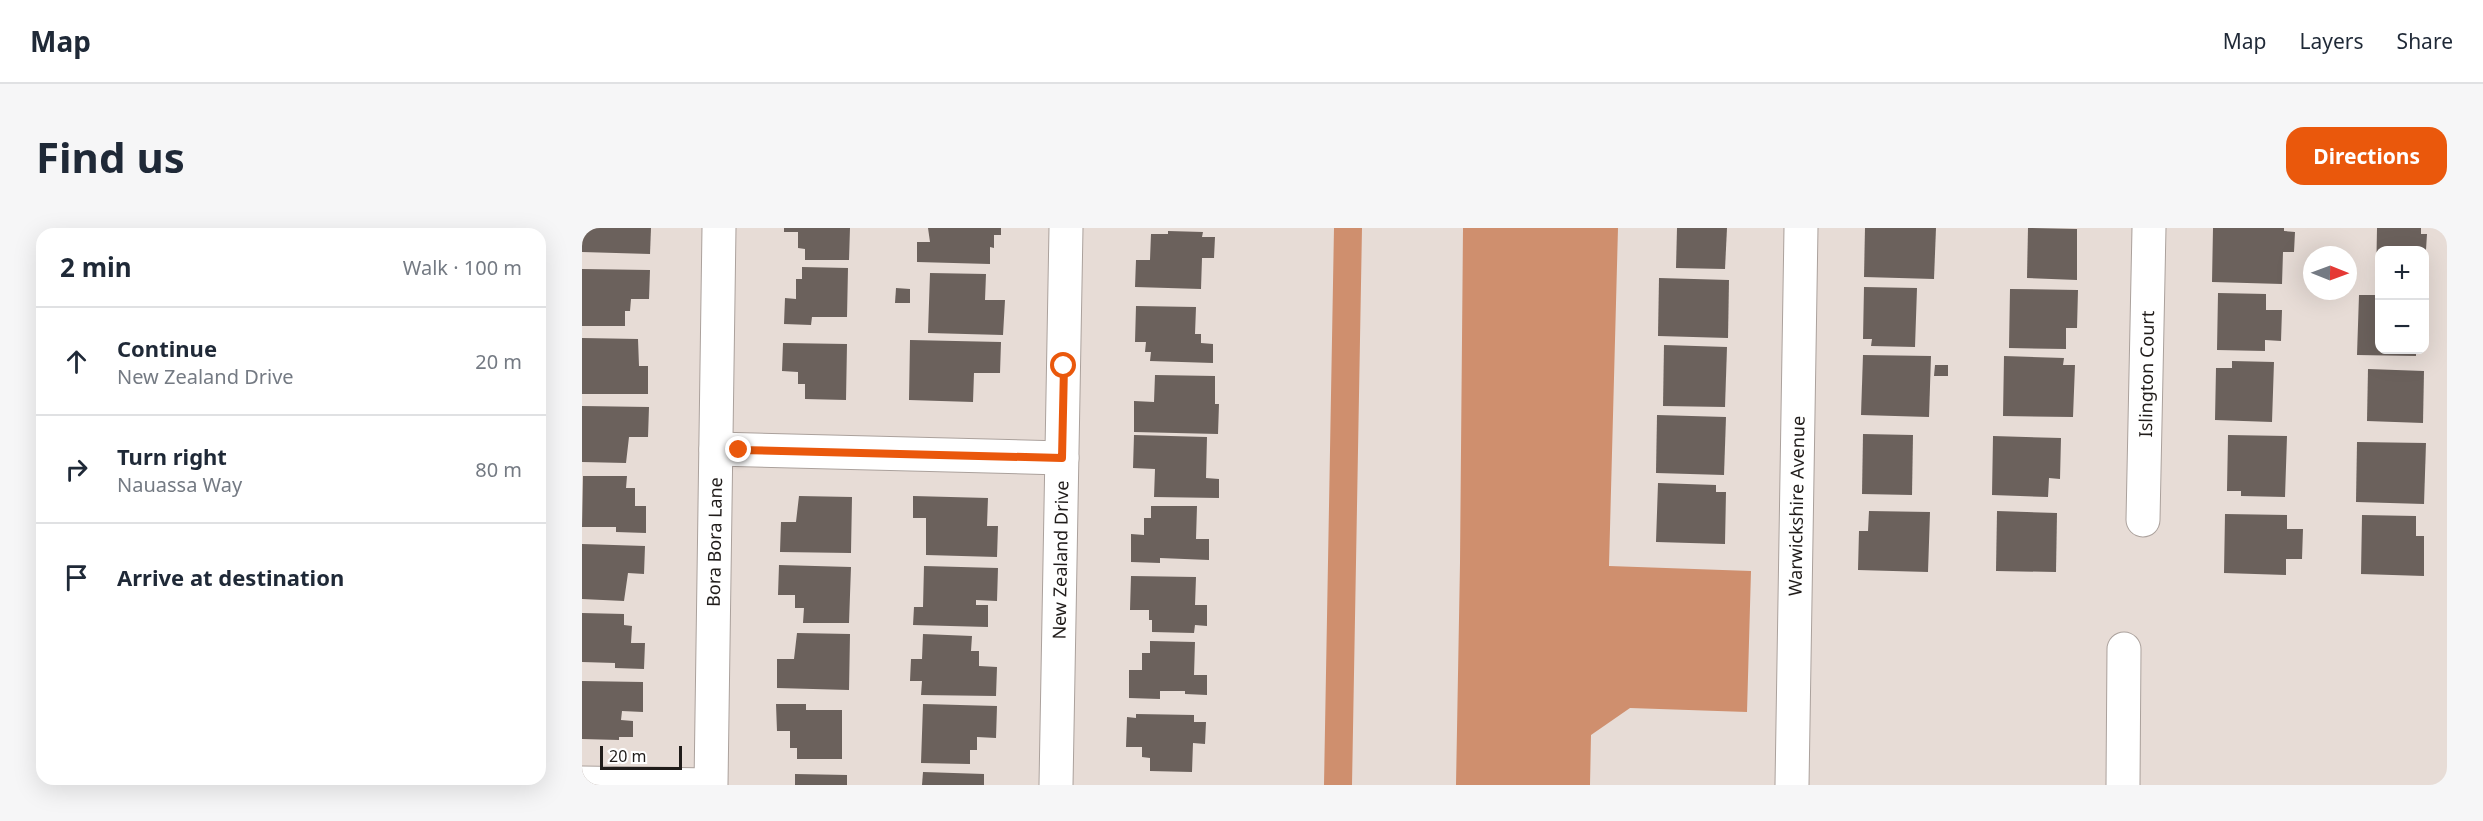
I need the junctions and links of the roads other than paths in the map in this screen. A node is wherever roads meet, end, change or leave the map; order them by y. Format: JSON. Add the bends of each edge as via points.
{"nodes":[{"id":1,"x":719,"y":228,"type":"edge"},
{"id":2,"x":1066,"y":228,"type":"edge"},
{"id":3,"x":1801,"y":228,"type":"edge"},
{"id":4,"x":2149,"y":228,"type":"edge"},
{"id":5,"x":716,"y":449,"type":"junction"},
{"id":6,"x":1062,"y":458,"type":"junction"},
{"id":7,"x":2143,"y":520,"type":"dead end"},
{"id":8,"x":2124,"y":649,"type":"dead end"},
{"id":9,"x":582,"y":783,"type":"edge"},
{"id":10,"x":711,"y":785,"type":"edge"},
{"id":11,"x":1056,"y":785,"type":"edge"},
{"id":12,"x":1792,"y":785,"type":"edge"},
{"id":13,"x":2123,"y":785,"type":"edge"}],
"edges":[{"from":1,"to":5,"type":"street","name":"Bora Bora Lane"},
{"from":2,"to":6,"type":"street","name":"New Zealand Drive"},
{"from":3,"to":12,"type":"street","name":"Warwickshire Avenue"},
{"from":4,"to":7,"type":"street","name":"Islington Court"},
{"from":5,"to":6,"type":"street"},
{"from":5,"to":10,"type":"street","name":"Bora Bora Lane"},
{"from":6,"to":11,"type":"street","name":"New Zealand Drive"},
{"from":8,"to":13,"type":"street"},
{"from":9,"to":10,"type":"street"}]}
